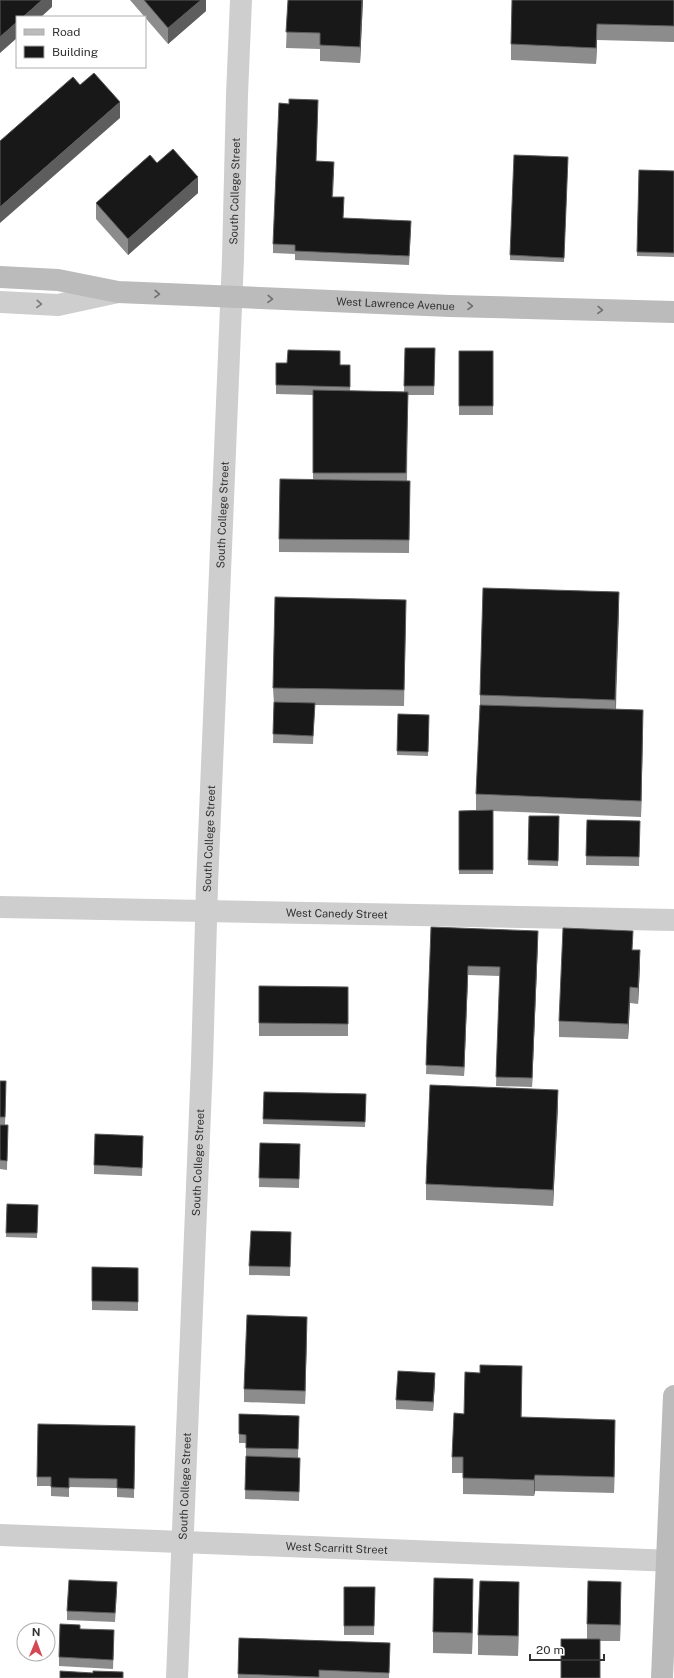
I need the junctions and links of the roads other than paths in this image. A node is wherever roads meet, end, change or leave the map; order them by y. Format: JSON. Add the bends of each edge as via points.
{"nodes":[{"id":1,"x":241,"y":0,"type":"edge"},
{"id":2,"x":0,"y":277,"type":"edge"},
{"id":3,"x":118,"y":292,"type":"junction"},
{"id":4,"x":231,"y":296,"type":"junction"},
{"id":5,"x":0,"y":302,"type":"edge"},
{"id":6,"x":674,"y":312,"type":"edge"},
{"id":7,"x":0,"y":907,"type":"edge"},
{"id":8,"x":206,"y":912,"type":"junction"},
{"id":9,"x":674,"y":920,"type":"edge"},
{"id":10,"x":674,"y":1396,"type":"edge"},
{"id":11,"x":0,"y":1535,"type":"edge"},
{"id":12,"x":183,"y":1543,"type":"junction"},
{"id":13,"x":671,"y":1561,"type":"edge"},
{"id":14,"x":177,"y":1678,"type":"edge"},
{"id":15,"x":662,"y":1678,"type":"edge"}],
"edges":[{"from":1,"to":4,"type":"street","name":"South College Street"},
{"from":2,"to":3,"type":"street","name":"West Lawrence Avenue","via":[[58,280]]},
{"from":3,"to":4,"type":"street","name":"West Lawrence Avenue","one_way":true},
{"from":5,"to":3,"type":"street","name":"West Lawrence Avenue","one_way":true,"via":[[58,305]]},
{"from":4,"to":6,"type":"street","name":"West Lawrence Avenue","one_way":true,"via":[[450,306]]},
{"from":4,"to":8,"type":"street","name":"South College Street"},
{"from":7,"to":8,"type":"street","name":"West Canedy Street"},
{"from":8,"to":9,"type":"street","name":"West Canedy Street"},
{"from":8,"to":12,"type":"street","name":"South College Street"},
{"from":10,"to":13,"type":"street"},
{"from":11,"to":12,"type":"street","name":"West Scarritt Street"},
{"from":12,"to":13,"type":"street","name":"West Scarritt Street"},
{"from":12,"to":14,"type":"street","name":"South College Street"},
{"from":13,"to":15,"type":"street"}]}
